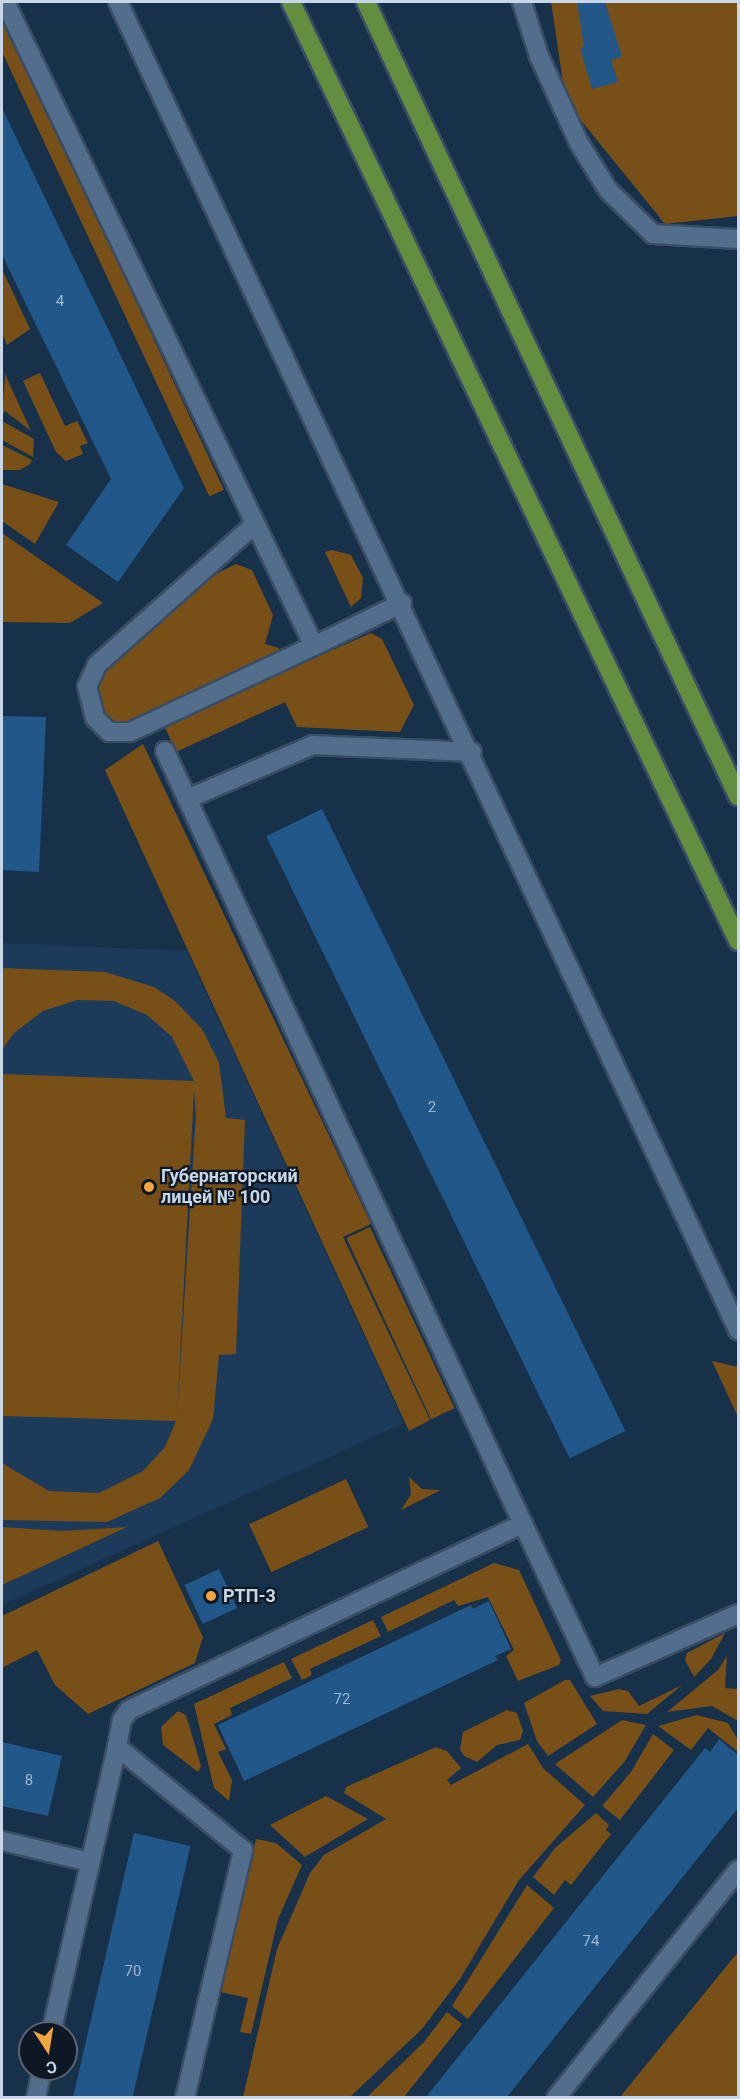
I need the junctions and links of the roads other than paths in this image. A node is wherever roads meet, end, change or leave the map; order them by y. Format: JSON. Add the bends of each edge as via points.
{"nodes":[{"id":1,"x":5,"y":2,"type":"edge"},
{"id":2,"x":118,"y":2,"type":"edge"},
{"id":3,"x":291,"y":2,"type":"edge"},
{"id":4,"x":366,"y":2,"type":"edge"},
{"id":5,"x":522,"y":2,"type":"edge"},
{"id":6,"x":738,"y":239,"type":"edge"},
{"id":7,"x":255,"y":524,"type":"junction"},
{"id":8,"x":402,"y":603,"type":"junction"},
{"id":9,"x":314,"y":646,"type":"junction"},
{"id":10,"x":165,"y":750,"type":"dead end"},
{"id":11,"x":472,"y":752,"type":"junction"},
{"id":12,"x":738,"y":796,"type":"edge"},
{"id":13,"x":187,"y":799,"type":"junction"},
{"id":14,"x":738,"y":941,"type":"edge"},
{"id":15,"x":738,"y":1330,"type":"edge"},
{"id":16,"x":523,"y":1524,"type":"junction"},
{"id":17,"x":738,"y":1614,"type":"edge"},
{"id":18,"x":117,"y":1747,"type":"junction"},
{"id":19,"x":2,"y":1841,"type":"edge"},
{"id":20,"x":90,"y":1862,"type":"junction"},
{"id":21,"x":738,"y":1870,"type":"edge"},
{"id":22,"x":54,"y":2021,"type":"edge"},
{"id":23,"x":39,"y":2081,"type":"edge"},
{"id":24,"x":36,"y":2097,"type":"edge"},
{"id":25,"x":185,"y":2097,"type":"edge"},
{"id":26,"x":556,"y":2097,"type":"edge"}],
"edges":[{"from":1,"to":7,"type":"street"},
{"from":2,"to":8,"type":"street"},
{"from":3,"to":14,"type":"highway"},
{"from":4,"to":12,"type":"highway"},
{"from":5,"to":6,"type":"street","via":[[539,56],[579,143],[608,190],[653,234]]},
{"from":7,"to":9,"type":"street"},
{"from":7,"to":9,"type":"street","via":[[97,665],[87,686],[95,718],[109,732],[130,732]]},
{"from":8,"to":9,"type":"street"},
{"from":8,"to":11,"type":"street"},
{"from":10,"to":13,"type":"street"},
{"from":11,"to":13,"type":"street","via":[[313,745]]},
{"from":11,"to":15,"type":"street"},
{"from":13,"to":16,"type":"street"},
{"from":16,"to":17,"type":"street","via":[[595,1677]]},
{"from":16,"to":18,"type":"street","via":[[129,1710],[122,1720]]},
{"from":18,"to":20,"type":"street"},
{"from":18,"to":25,"type":"street","via":[[243,1850]]},
{"from":19,"to":20,"type":"street"},
{"from":20,"to":22,"type":"street"},
{"from":21,"to":26,"type":"street"},
{"from":23,"to":24,"type":"street"}]}
